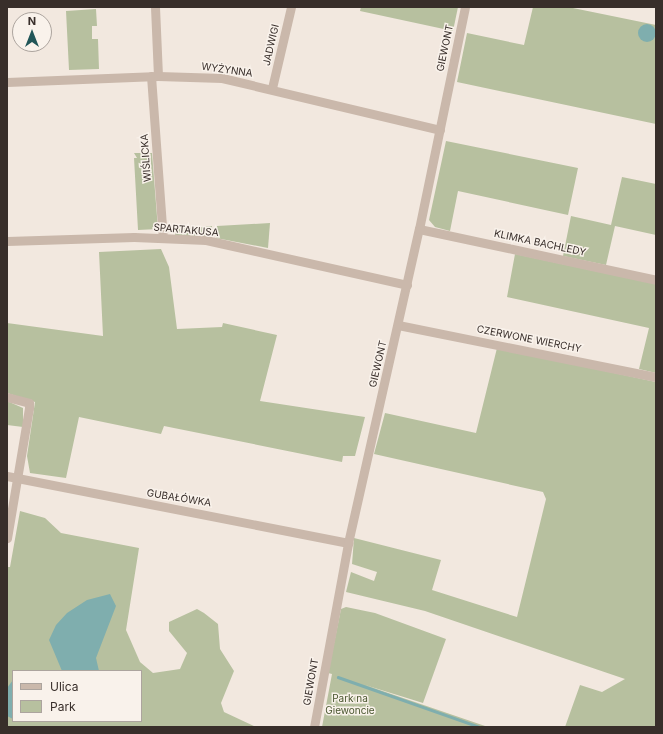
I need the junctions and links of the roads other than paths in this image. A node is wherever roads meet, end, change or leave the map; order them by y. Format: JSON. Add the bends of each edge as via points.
{"nodes":[{"id":1,"x":155,"y":7,"type":"edge"},
{"id":2,"x":291,"y":7,"type":"edge"},
{"id":3,"x":465,"y":7,"type":"edge"},
{"id":4,"x":155,"y":76,"type":"junction"},
{"id":5,"x":7,"y":82,"type":"edge"},
{"id":6,"x":272,"y":88,"type":"junction"},
{"id":7,"x":440,"y":130,"type":"junction"},
{"id":8,"x":419,"y":229,"type":"junction"},
{"id":9,"x":163,"y":238,"type":"junction"},
{"id":10,"x":7,"y":241,"type":"edge"},
{"id":11,"x":656,"y":280,"type":"edge"},
{"id":12,"x":407,"y":285,"type":"junction"},
{"id":13,"x":398,"y":325,"type":"junction"},
{"id":14,"x":656,"y":377,"type":"edge"},
{"id":15,"x":7,"y":397,"type":"edge"},
{"id":16,"x":7,"y":476,"type":"edge"},
{"id":17,"x":19,"y":477,"type":"junction"},
{"id":18,"x":7,"y":538,"type":"edge"},
{"id":19,"x":348,"y":542,"type":"junction"},
{"id":20,"x":314,"y":727,"type":"edge"}],
"edges":[{"from":1,"to":4,"type":"street","name":"WIŚLICKA"},
{"from":2,"to":6,"type":"street","name":"JADWIGI"},
{"from":3,"to":7,"type":"street","name":"GIEWONT"},
{"from":4,"to":5,"type":"street","name":"WYŻYNNA"},
{"from":4,"to":6,"type":"street","name":"WYŻYNNA","via":[[222,78]]},
{"from":4,"to":9,"type":"street","name":"WIŚLICKA"},
{"from":6,"to":7,"type":"street","name":"WYŻYNNA"},
{"from":7,"to":8,"type":"street","name":"GIEWONT"},
{"from":8,"to":11,"type":"street","name":"KLIMKA BACHLEDY"},
{"from":8,"to":12,"type":"street","name":"GIEWONT"},
{"from":9,"to":10,"type":"street","name":"SPARTAKUSA"},
{"from":9,"to":12,"type":"street","name":"SPARTAKUSA","via":[[206,240]]},
{"from":12,"to":13,"type":"street","name":"GIEWONT"},
{"from":13,"to":14,"type":"street","name":"CZERWONE WIERCHY"},
{"from":13,"to":19,"type":"street","name":"GIEWONT"},
{"from":15,"to":17,"type":"street","via":[[29,403]]},
{"from":16,"to":17,"type":"street","name":"GUBAŁÓWKA"},
{"from":17,"to":18,"type":"street"},
{"from":17,"to":19,"type":"street","name":"GUBAŁÓWKA","via":[[89,494],[161,504]]},
{"from":19,"to":20,"type":"street","name":"GIEWONT"}]}
